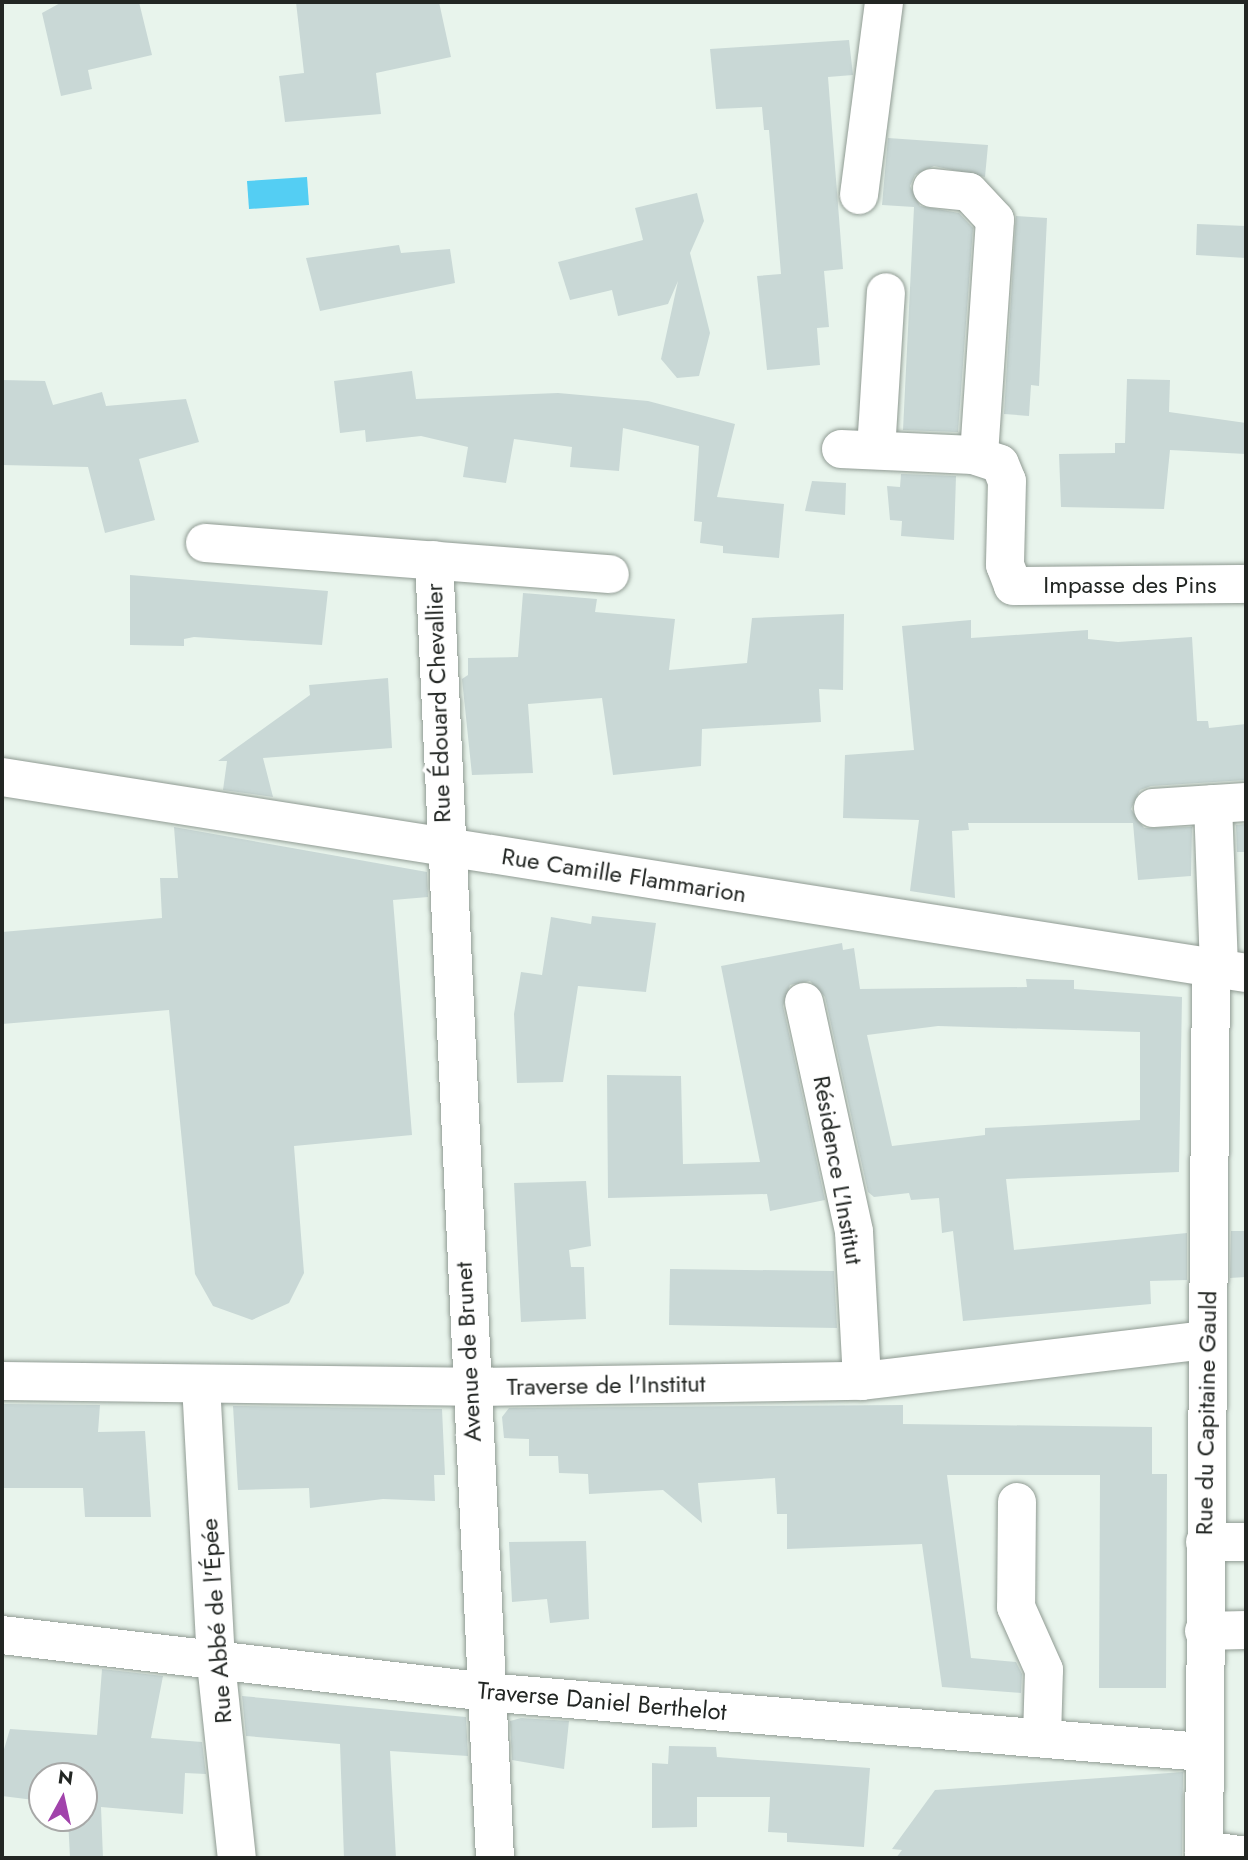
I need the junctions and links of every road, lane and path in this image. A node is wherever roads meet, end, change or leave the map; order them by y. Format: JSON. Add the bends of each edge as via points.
{"nodes":[{"id":1,"x":884,"y":2,"type":"edge"},
{"id":2,"x":932,"y":188,"type":"dead end"},
{"id":3,"x":859,"y":195,"type":"dead end"},
{"id":4,"x":886,"y":292,"type":"dead end"},
{"id":5,"x":979,"y":456,"type":"junction"},
{"id":6,"x":205,"y":543,"type":"dead end"},
{"id":7,"x":433,"y":560,"type":"junction"},
{"id":8,"x":610,"y":574,"type":"dead end"},
{"id":9,"x":1246,"y":584,"type":"edge"},
{"id":10,"x":2,"y":777,"type":"edge"},
{"id":11,"x":1230,"y":803,"type":"edge"},
{"id":12,"x":1153,"y":808,"type":"dead end"},
{"id":13,"x":443,"y":846,"type":"junction"},
{"id":14,"x":1225,"y":970,"type":"edge"},
{"id":15,"x":804,"y":1002,"type":"dead end"},
{"id":16,"x":1207,"y":1340,"type":"junction"},
{"id":17,"x":2,"y":1381,"type":"edge"},
{"id":18,"x":862,"y":1381,"type":"junction"},
{"id":19,"x":201,"y":1384,"type":"junction"},
{"id":20,"x":470,"y":1387,"type":"junction"},
{"id":21,"x":1017,"y":1502,"type":"dead end"},
{"id":22,"x":1205,"y":1542,"type":"junction"},
{"id":23,"x":1246,"y":1542,"type":"edge"},
{"id":24,"x":1246,"y":1630,"type":"edge"},
{"id":25,"x":1204,"y":1631,"type":"junction"},
{"id":26,"x":2,"y":1635,"type":"edge"},
{"id":27,"x":216,"y":1663,"type":"junction"},
{"id":28,"x":485,"y":1692,"type":"junction"},
{"id":29,"x":1042,"y":1738,"type":"junction"},
{"id":30,"x":1203,"y":1752,"type":"junction"},
{"id":31,"x":1204,"y":1854,"type":"edge"},
{"id":32,"x":1246,"y":1856,"type":"edge"},
{"id":33,"x":237,"y":1858,"type":"edge"},
{"id":34,"x":495,"y":1858,"type":"edge"}],
"edges":[{"from":1,"to":3,"type":"street"},
{"from":2,"to":5,"type":"street","via":[[969,192],[995,220]]},
{"from":4,"to":5,"type":"street","via":[[858,449]]},
{"from":5,"to":9,"type":"street","name":"Impasse des Pins","via":[[1000,464],[1007,481],[1004,565],[1013,586]]},
{"from":6,"to":7,"type":"street","name":"Rue Édouard Chevallier"},
{"from":7,"to":8,"type":"street","name":"Rue Édouard Chevallier"},
{"from":7,"to":13,"type":"street","name":"Rue Édouard Chevallier"},
{"from":10,"to":13,"type":"street","name":"Rue Camille Flammarion"},
{"from":11,"to":12,"type":"street"},
{"from":11,"to":14,"type":"street","name":"Rue du Capitaine Gauld"},
{"from":13,"to":14,"type":"street","name":"Rue Camille Flammarion"},
{"from":13,"to":20,"type":"street","name":"Avenue de Brunet"},
{"from":14,"to":16,"type":"street","name":"Rue du Capitaine Gauld"},
{"from":15,"to":18,"type":"street","name":"Résidence L'Institut","via":[[854,1232]]},
{"from":16,"to":18,"type":"street","name":"Traverse de l'Institut"},
{"from":16,"to":22,"type":"street","name":"Rue du Capitaine Gauld"},
{"from":17,"to":19,"type":"street","name":"Traverse de l'Institut"},
{"from":18,"to":20,"type":"street","name":"Traverse de l'Institut"},
{"from":19,"to":20,"type":"street","name":"Traverse de l'Institut"},
{"from":19,"to":27,"type":"street","name":"Rue Abbé de l'Épée"},
{"from":20,"to":28,"type":"street","name":"Avenue de Brunet"},
{"from":21,"to":29,"type":"street","via":[[1016,1607],[1044,1670]]},
{"from":22,"to":23,"type":"street"},
{"from":22,"to":25,"type":"street","name":"Rue du Capitaine Gauld"},
{"from":24,"to":25,"type":"street"},
{"from":25,"to":30,"type":"street","name":"Rue du Capitaine Gauld"},
{"from":26,"to":27,"type":"street","name":"Traverse Daniel Berthelot"},
{"from":27,"to":28,"type":"street","name":"Traverse Daniel Berthelot"},
{"from":27,"to":33,"type":"street","name":"Rue Abbé de l'Épée"},
{"from":28,"to":29,"type":"street","name":"Traverse Daniel Berthelot"},
{"from":28,"to":34,"type":"street","name":"Avenue de Brunet"},
{"from":29,"to":30,"type":"street","name":"Traverse Daniel Berthelot"},
{"from":30,"to":31,"type":"street","name":"Rue du Capitaine Gauld"},
{"from":31,"to":32,"type":"street"}]}
